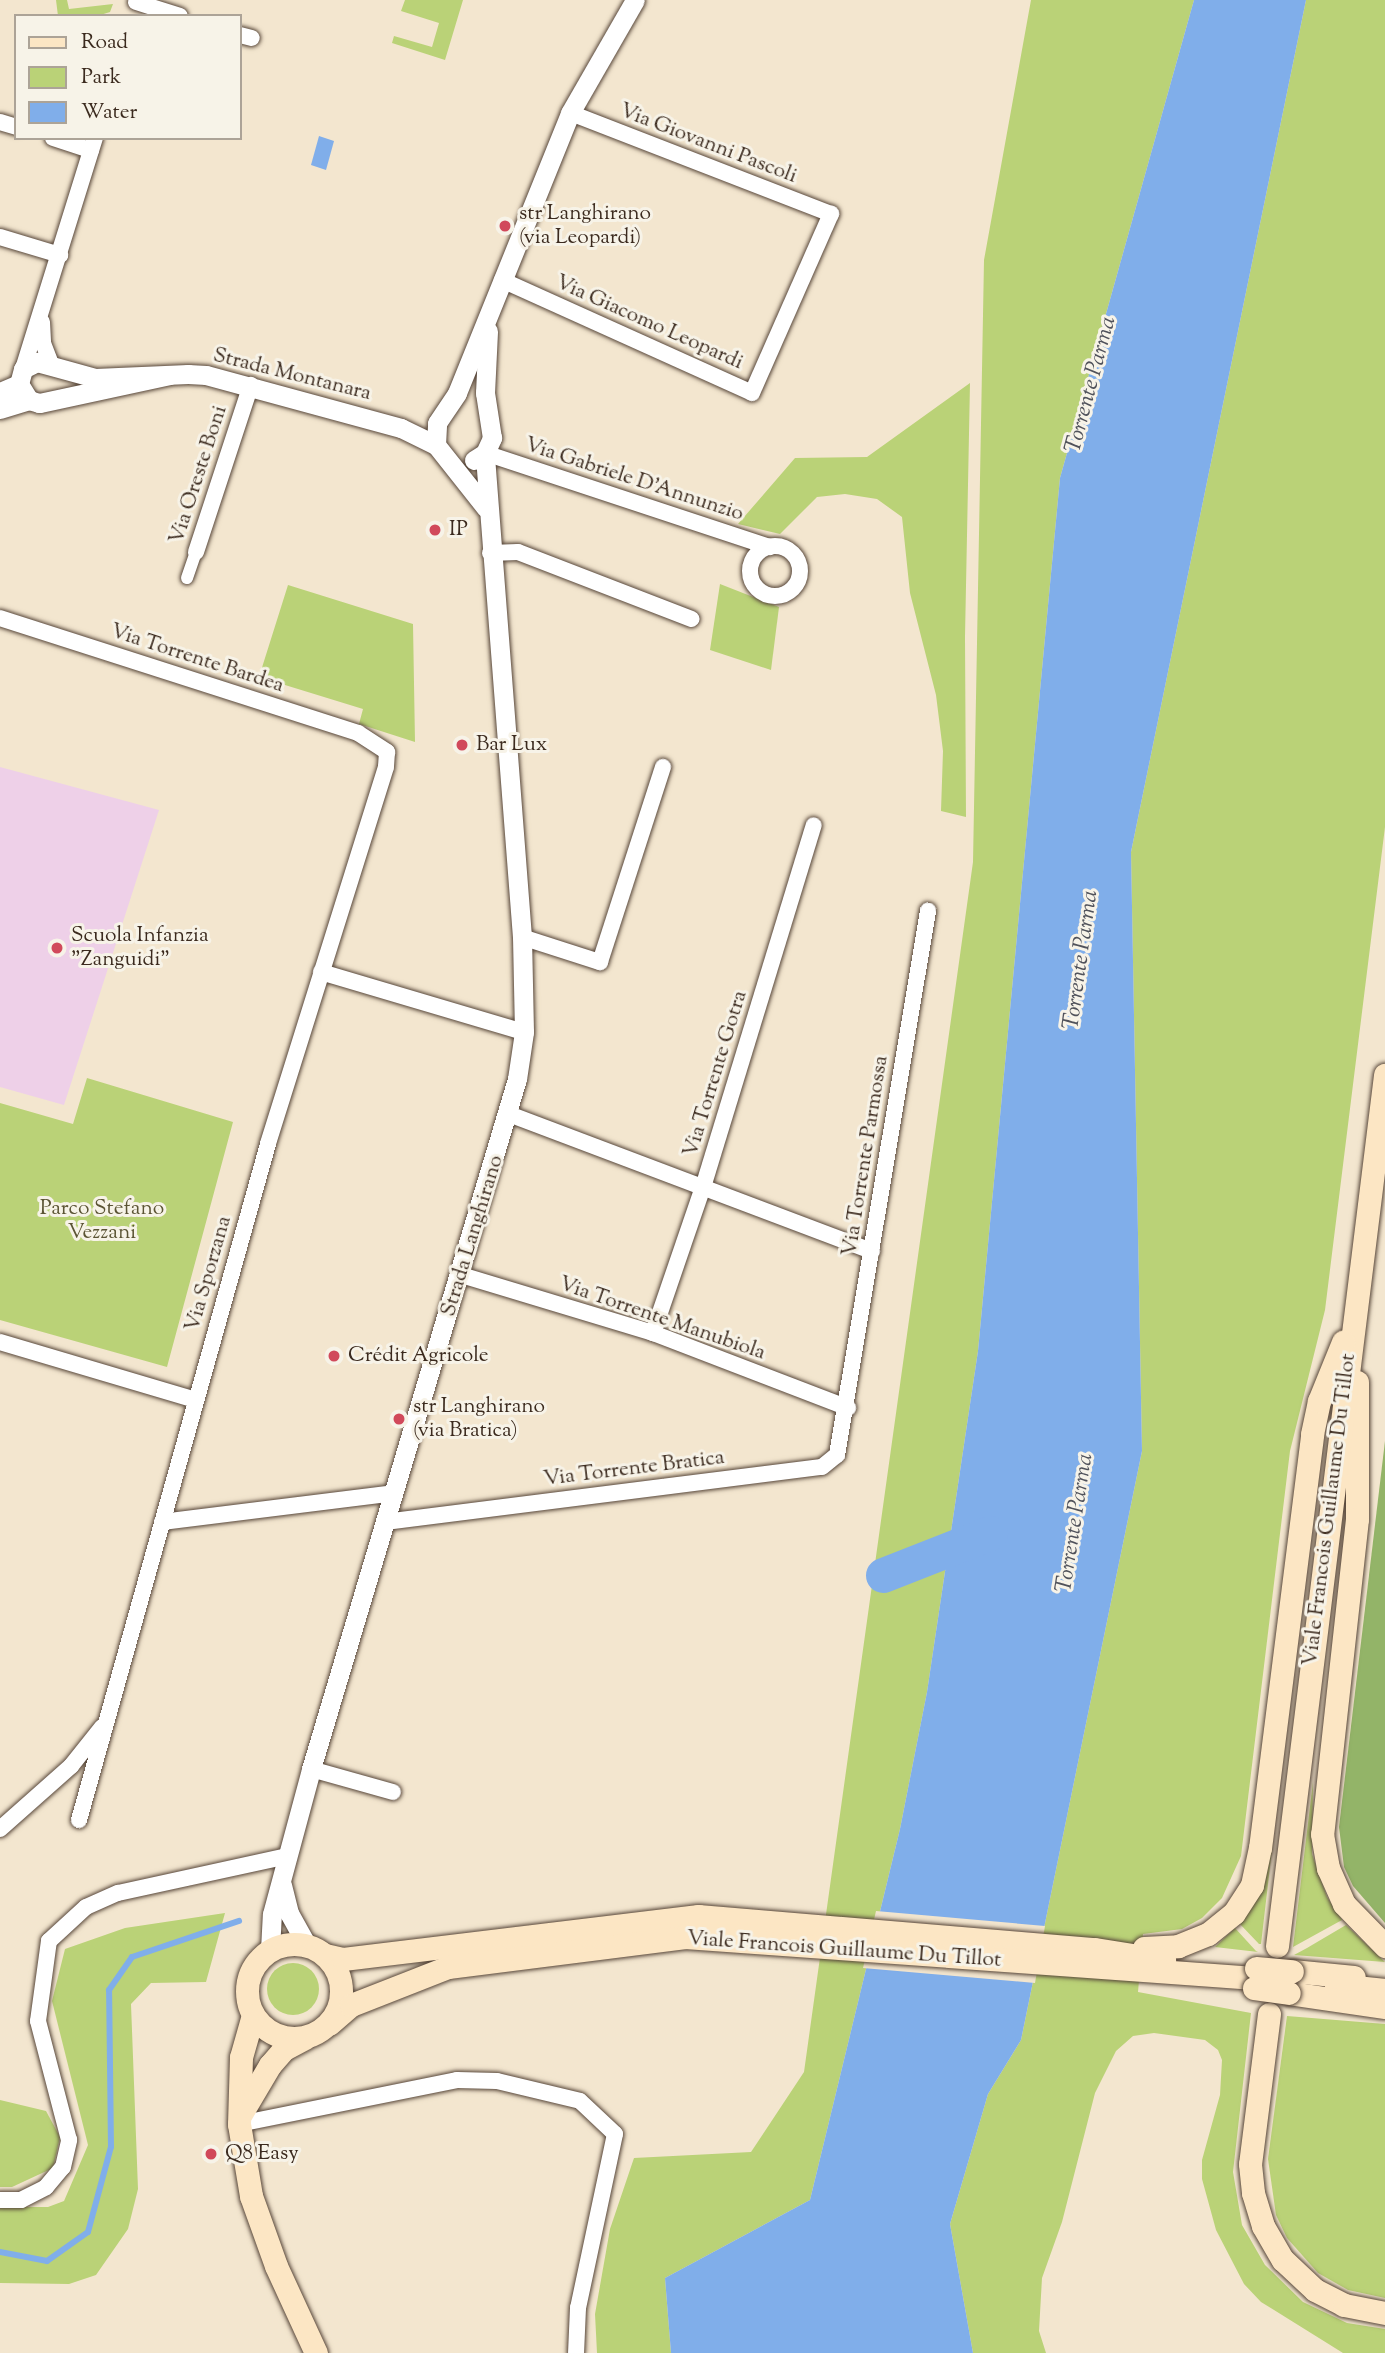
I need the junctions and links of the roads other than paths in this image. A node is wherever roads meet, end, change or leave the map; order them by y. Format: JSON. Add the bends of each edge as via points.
{"nodes":[{"id":1,"x":635,"y":0,"type":"edge"},
{"id":2,"x":134,"y":6,"type":"edge"},
{"id":3,"x":171,"y":14,"type":"edge"},
{"id":4,"x":570,"y":113,"type":"junction"},
{"id":5,"x":66,"y":140,"type":"edge"},
{"id":6,"x":93,"y":144,"type":"edge"},
{"id":7,"x":831,"y":214,"type":"joint"},
{"id":8,"x":0,"y":237,"type":"edge"},
{"id":9,"x":60,"y":256,"type":"junction"},
{"id":10,"x":502,"y":280,"type":"junction"},
{"id":11,"x":42,"y":316,"type":"junction"},
{"id":12,"x":489,"y":316,"type":"junction"},
{"id":13,"x":55,"y":368,"type":"junction"},
{"id":14,"x":170,"y":375,"type":"junction"},
{"id":15,"x":24,"y":385,"type":"junction"},
{"id":16,"x":251,"y":385,"type":"junction"},
{"id":17,"x":0,"y":392,"type":"edge"},
{"id":18,"x":52,"y":399,"type":"junction"},
{"id":19,"x":0,"y":409,"type":"edge"},
{"id":20,"x":443,"y":417,"type":"junction"},
{"id":21,"x":488,"y":421,"type":"junction"},
{"id":22,"x":401,"y":428,"type":"junction"},
{"id":23,"x":436,"y":445,"type":"junction"},
{"id":24,"x":485,"y":453,"type":"junction"},
{"id":25,"x":454,"y":462,"type":"junction"},
{"id":26,"x":486,"y":508,"type":"junction"},
{"id":27,"x":770,"y":547,"type":"dead end"},
{"id":28,"x":196,"y":552,"type":"joint"},
{"id":29,"x":490,"y":553,"type":"junction"},
{"id":30,"x":187,"y":578,"type":"dead end"},
{"id":31,"x":0,"y":618,"type":"edge"},
{"id":32,"x":692,"y":619,"type":"dead end"},
{"id":33,"x":380,"y":745,"type":"joint"},
{"id":34,"x":663,"y":767,"type":"dead end"},
{"id":35,"x":814,"y":825,"type":"dead end"},
{"id":36,"x":928,"y":911,"type":"dead end"},
{"id":37,"x":522,"y":937,"type":"junction"},
{"id":38,"x":321,"y":972,"type":"junction"},
{"id":39,"x":524,"y":1032,"type":"junction"},
{"id":40,"x":1385,"y":1075,"type":"edge"},
{"id":41,"x":509,"y":1114,"type":"junction"},
{"id":42,"x":704,"y":1184,"type":"junction"},
{"id":43,"x":872,"y":1251,"type":"junction"},
{"id":44,"x":461,"y":1275,"type":"junction"},
{"id":45,"x":1355,"y":1313,"type":"junction"},
{"id":46,"x":653,"y":1333,"type":"junction"},
{"id":47,"x":0,"y":1342,"type":"edge"},
{"id":48,"x":196,"y":1400,"type":"junction"},
{"id":49,"x":848,"y":1408,"type":"junction"},
{"id":50,"x":395,"y":1493,"type":"junction"},
{"id":51,"x":162,"y":1522,"type":"junction"},
{"id":52,"x":385,"y":1522,"type":"junction"},
{"id":53,"x":106,"y":1722,"type":"junction"},
{"id":54,"x":311,"y":1769,"type":"junction"},
{"id":55,"x":393,"y":1791,"type":"dead end"},
{"id":56,"x":79,"y":1820,"type":"dead end"},
{"id":57,"x":0,"y":1829,"type":"edge"},
{"id":58,"x":287,"y":1856,"type":"junction"},
{"id":59,"x":281,"y":1880,"type":"junction"},
{"id":60,"x":780,"y":1932,"type":"junction"},
{"id":61,"x":1277,"y":1945,"type":"dead end"},
{"id":62,"x":1385,"y":1946,"type":"edge"},
{"id":63,"x":270,"y":1950,"type":"junction"},
{"id":64,"x":316,"y":1950,"type":"junction"},
{"id":65,"x":1141,"y":1960,"type":"junction"},
{"id":66,"x":1255,"y":1978,"type":"junction"},
{"id":67,"x":1385,"y":1979,"type":"edge"},
{"id":68,"x":1291,"y":1982,"type":"junction"},
{"id":69,"x":1385,"y":1990,"type":"edge"},
{"id":70,"x":1385,"y":2007,"type":"edge"},
{"id":71,"x":1269,"y":2014,"type":"dead end"},
{"id":72,"x":253,"y":2015,"type":"junction"},
{"id":73,"x":329,"y":2024,"type":"junction"},
{"id":74,"x":308,"y":2037,"type":"junction"},
{"id":75,"x":239,"y":2120,"type":"junction"},
{"id":76,"x":0,"y":2200,"type":"edge"},
{"id":77,"x":1385,"y":2313,"type":"edge"},
{"id":78,"x":316,"y":2353,"type":"edge"},
{"id":79,"x":576,"y":2353,"type":"edge"}],
"edges":[{"from":1,"to":4,"type":"street","name":"Strada Langhirano"},
{"from":2,"to":3,"type":"street"},
{"from":4,"to":7,"type":"street","name":"Via Giovanni Pascoli"},
{"from":4,"to":10,"type":"street","name":"Strada Langhirano"},
{"from":5,"to":6,"type":"street"},
{"from":6,"to":9,"type":"street"},
{"from":7,"to":10,"type":"street","name":"Via Giacomo Leopardi","via":[[752,393]]},
{"from":8,"to":9,"type":"street"},
{"from":9,"to":11,"type":"street"},
{"from":10,"to":12,"type":"street","name":"Strada Langhirano"},
{"from":11,"to":13,"type":"street","via":[[43,343]]},
{"from":11,"to":15,"type":"street"},
{"from":12,"to":20,"type":"street","name":"Strada Langhirano"},
{"from":12,"to":21,"type":"street","name":"Strada Langhirano"},
{"from":13,"to":14,"type":"street","name":"Strada Montanara","via":[[95,378]]},
{"from":13,"to":15,"type":"street","name":"Strada Montanara","via":[[37,362]]},
{"from":13,"to":18,"type":"street","via":[[59,390]]},
{"from":14,"to":16,"type":"street","name":"Strada Montanara"},
{"from":14,"to":18,"type":"street","name":"Strada Montanara"},
{"from":15,"to":17,"type":"street","name":"Strada Montanara"},
{"from":15,"to":18,"type":"street","name":"Strada Montanara"},
{"from":15,"to":19,"type":"street","name":"Strada Montanara"},
{"from":16,"to":22,"type":"street","name":"Strada Montanara"},
{"from":16,"to":28,"type":"street","name":"Via Oreste Boni"},
{"from":20,"to":21,"type":"street","via":[[463,406],[477,410]]},
{"from":20,"to":22,"type":"street","name":"Strada Montanara"},
{"from":20,"to":23,"type":"street","name":"Strada Langhirano"},
{"from":21,"to":24,"type":"street","name":"Strada Langhirano","via":[[492,438]]},
{"from":22,"to":23,"type":"street","name":"Strada Montanara"},
{"from":23,"to":25,"type":"street","name":"Strada Langhirano"},
{"from":24,"to":25,"type":"street","via":[[470,462]]},
{"from":24,"to":26,"type":"street","name":"Strada Langhirano"},
{"from":24,"to":27,"type":"street","name":"Via Gabriele D'Annunzio"},
{"from":25,"to":26,"type":"street","name":"Strada Langhirano"},
{"from":26,"to":29,"type":"street","name":"Strada Langhirano"},
{"from":28,"to":30,"type":"street","name":"Via Oreste Boni"},
{"from":29,"to":32,"type":"street","via":[[518,552]]},
{"from":29,"to":37,"type":"street","name":"Strada Langhirano"},
{"from":31,"to":33,"type":"street","name":"Via Torrente Bardea","via":[[358,733]]},
{"from":33,"to":38,"type":"street","name":"Via Sporzana","via":[[387,752],[386,767]]},
{"from":34,"to":37,"type":"street","via":[[600,962]]},
{"from":35,"to":42,"type":"street","name":"Via Torrente Gotra"},
{"from":36,"to":43,"type":"street","name":"Via Torrente Parmossa"},
{"from":37,"to":39,"type":"street","name":"Strada Langhirano"},
{"from":38,"to":39,"type":"street"},
{"from":38,"to":48,"type":"street","name":"Via Sporzana"},
{"from":39,"to":41,"type":"street","name":"Strada Langhirano"},
{"from":40,"to":45,"type":"main road","name":"Viale Francois Guillaume Du Tillot"},
{"from":41,"to":42,"type":"street"},
{"from":41,"to":44,"type":"street","name":"Strada Langhirano"},
{"from":42,"to":43,"type":"street"},
{"from":42,"to":46,"type":"street","name":"Via Torrente Gotra"},
{"from":43,"to":49,"type":"street","name":"Via Torrente Parmossa"},
{"from":44,"to":46,"type":"street","name":"Via Torrente Manubiola"},
{"from":44,"to":50,"type":"street","name":"Strada Langhirano"},
{"from":45,"to":61,"type":"main road","name":"Viale Francois Guillaume Du Tillot"},
{"from":45,"to":62,"type":"main road","via":[[1357,1519],[1322,1834],[1328,1868],[1344,1904]]},
{"from":45,"to":65,"type":"main road","via":[[1320,1401],[1312,1434],[1261,1848],[1252,1885],[1230,1918],[1208,1934]]},
{"from":46,"to":49,"type":"street","name":"Via Torrente Manubiola"},
{"from":47,"to":48,"type":"street"},
{"from":48,"to":51,"type":"street","name":"Via Sporzana"},
{"from":49,"to":52,"type":"street","name":"Via Torrente Bratica","via":[[837,1455],[822,1467]]},
{"from":50,"to":51,"type":"street"},
{"from":50,"to":52,"type":"street","name":"Strada Langhirano"},
{"from":51,"to":53,"type":"street","name":"Via Sporzana"},
{"from":52,"to":54,"type":"street","name":"Strada Langhirano"},
{"from":53,"to":56,"type":"street","name":"Via Sporzana"},
{"from":53,"to":57,"type":"street","via":[[71,1766]]},
{"from":54,"to":55,"type":"street"},
{"from":54,"to":58,"type":"street","name":"Strada Langhirano"},
{"from":58,"to":59,"type":"street","name":"Strada Langhirano"},
{"from":58,"to":76,"type":"street","via":[[118,1893],[86,1907],[49,1941],[38,2021],[69,2140],[63,2167],[46,2187],[21,2200]]},
{"from":59,"to":63,"type":"street","name":"Strada Langhirano"},
{"from":59,"to":64,"type":"street","name":"Strada Langhirano","via":[[289,1913]]},
{"from":60,"to":64,"type":"main road","name":"Viale Francois Guillaume Du Tillot","via":[[664,1918],[343,1959]]},
{"from":60,"to":65,"type":"main road","name":"Viale Francois Guillaume Du Tillot"},
{"from":60,"to":65,"type":"main road","name":"Viale Francois Guillaume Du Tillot","via":[[1095,1949]]},
{"from":60,"to":73,"type":"main road","name":"Viale Francois Guillaume Du Tillot","via":[[667,1938],[463,1964],[351,2005]]},
{"from":63,"to":64,"type":"main road","via":[[288,1944]]},
{"from":63,"to":72,"type":"main road","name":"Strada Langhirano","via":[[250,1972],[247,2001]]},
{"from":64,"to":73,"type":"main road","name":"Strada Langhirano","via":[[337,1970],[342,1989]]},
{"from":65,"to":66,"type":"main road","name":"Viale Francois Guillaume Du Tillot"},
{"from":65,"to":66,"type":"main road","name":"Viale Francois Guillaume Du Tillot"},
{"from":66,"to":68,"type":"main road","bridge":true},
{"from":67,"to":68,"type":"main road"},
{"from":68,"to":69,"type":"main road"},
{"from":68,"to":70,"type":"main road"},
{"from":71,"to":77,"type":"main road","via":[[1251,2164],[1253,2193],[1263,2226],[1283,2260],[1315,2290],[1344,2305]]},
{"from":72,"to":74,"type":"main road","via":[[277,2034]]},
{"from":72,"to":75,"type":"main road","name":"Strada Langhirano","via":[[241,2057]]},
{"from":73,"to":74,"type":"main road"},
{"from":74,"to":75,"type":"main road","via":[[284,2049],[270,2064]]},
{"from":75,"to":78,"type":"main road","name":"Strada Langhirano","via":[[251,2196],[276,2266]]},
{"from":75,"to":79,"type":"street","via":[[457,2080],[497,2081],[580,2101],[615,2134],[578,2308]]}]}
